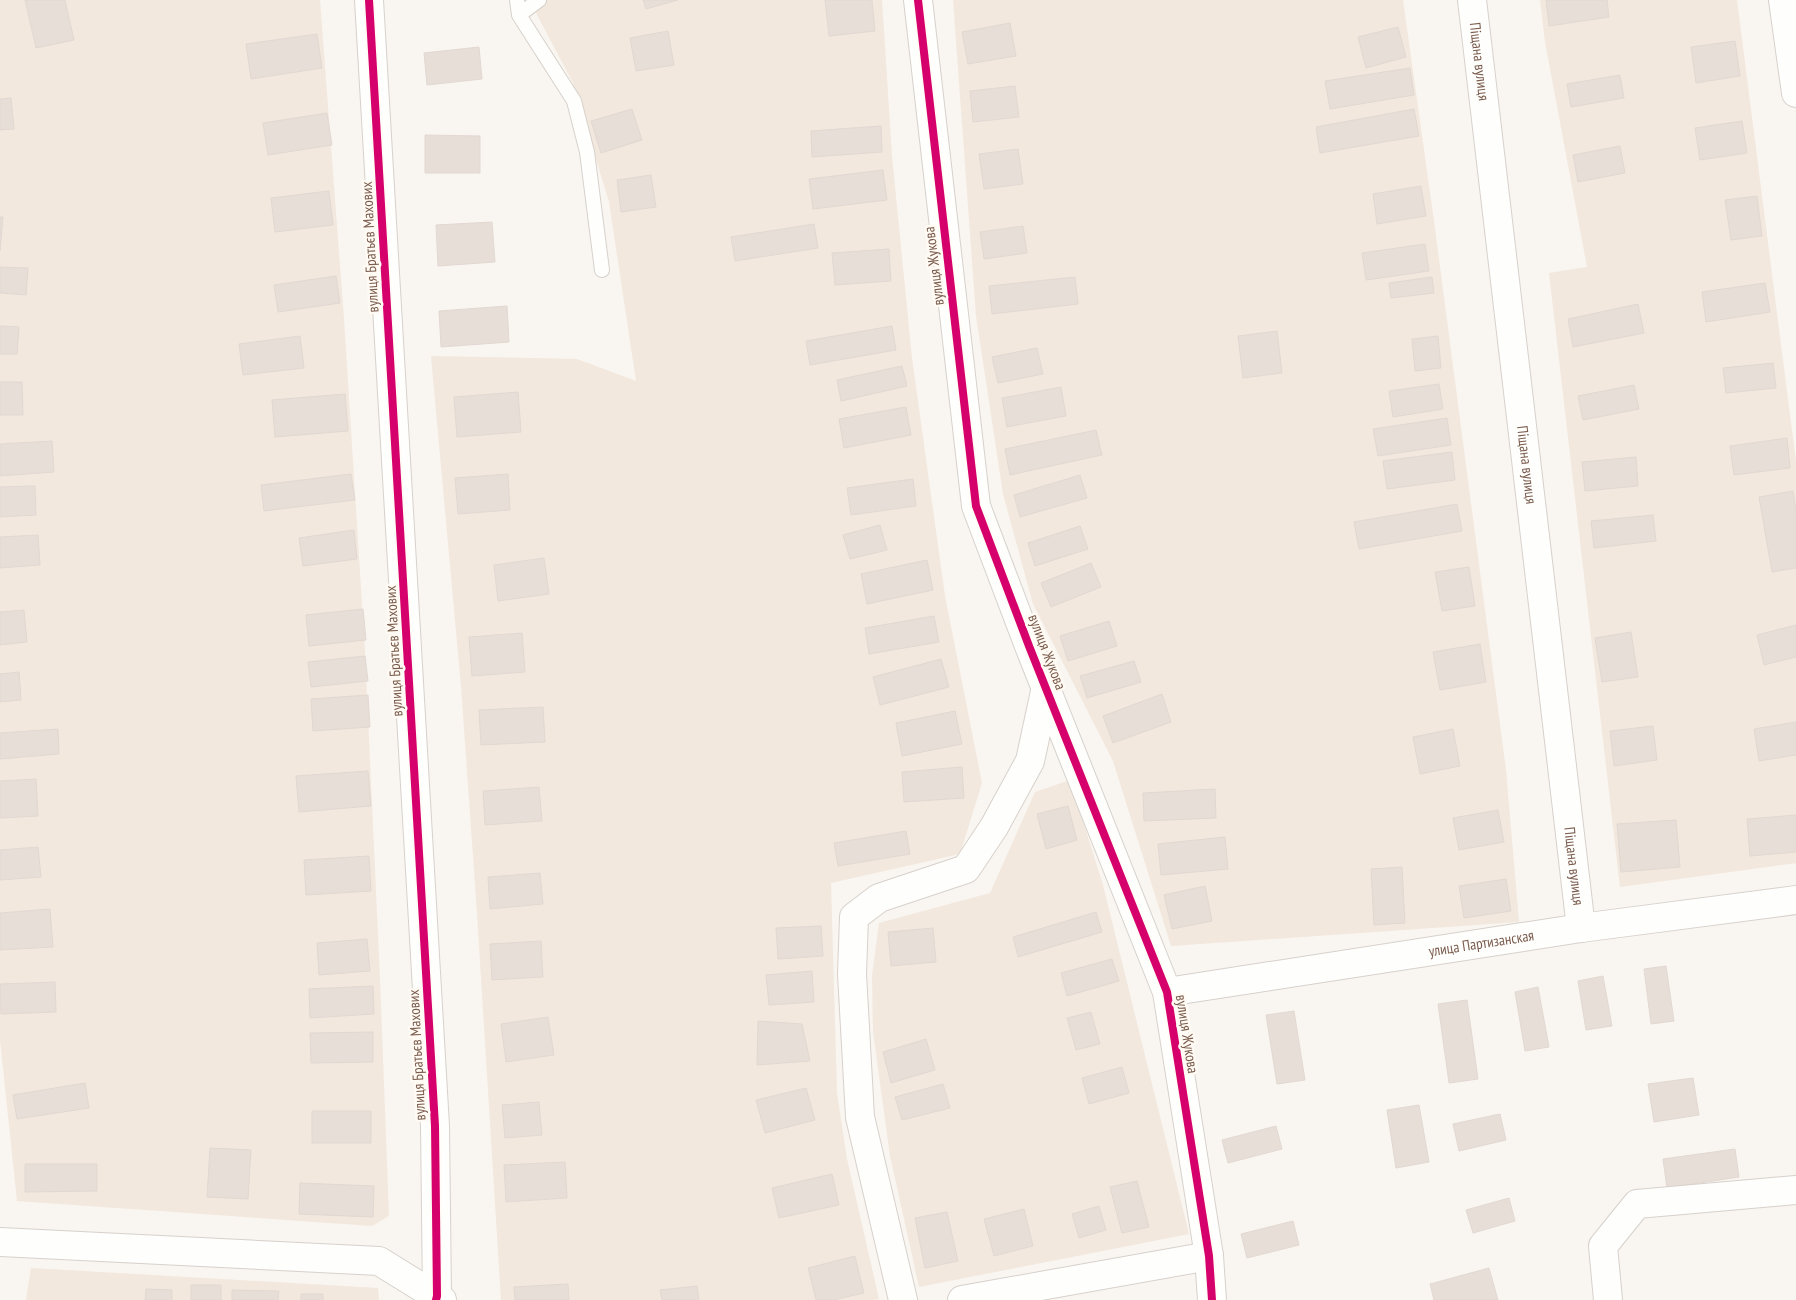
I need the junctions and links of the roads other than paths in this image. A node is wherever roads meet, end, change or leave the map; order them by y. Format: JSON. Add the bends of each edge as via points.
{"nodes":[{"id":1,"x":369,"y":0,"type":"edge"},
{"id":2,"x":517,"y":0,"type":"edge"},
{"id":3,"x":538,"y":0,"type":"edge"},
{"id":4,"x":918,"y":0,"type":"edge"},
{"id":5,"x":1472,"y":0,"type":"edge"},
{"id":6,"x":1784,"y":0,"type":"edge"},
{"id":7,"x":519,"y":15,"type":"junction"},
{"id":8,"x":1796,"y":93,"type":"edge"},
{"id":9,"x":602,"y":270,"type":"dead end"},
{"id":10,"x":1046,"y":687,"type":"junction"},
{"id":11,"x":1796,"y":900,"type":"edge"},
{"id":12,"x":1581,"y":928,"type":"junction"},
{"id":13,"x":1167,"y":992,"type":"junction"},
{"id":14,"x":1796,"y":1190,"type":"edge"},
{"id":15,"x":0,"y":1242,"type":"edge"},
{"id":16,"x":1209,"y":1256,"type":"junction"},
{"id":17,"x":438,"y":1298,"type":"edge"},
{"id":18,"x":903,"y":1300,"type":"edge"},
{"id":19,"x":962,"y":1300,"type":"edge"},
{"id":20,"x":1212,"y":1300,"type":"edge"},
{"id":21,"x":1608,"y":1300,"type":"edge"}],
"edges":[{"from":1,"to":17,"type":"street","name":"вулиця Братьєв Махових","via":[[435,1126]]},
{"from":2,"to":7,"type":"lane"},
{"from":3,"to":7,"type":"lane"},
{"from":4,"to":10,"type":"street","name":"вулиця Жукова","via":[[976,506]]},
{"from":5,"to":12,"type":"street","name":"Піщана вулиця"},
{"from":6,"to":8,"type":"street"},
{"from":7,"to":9,"type":"lane","via":[[574,101],[587,152]]},
{"from":10,"to":13,"type":"street","name":"вулиця Жукова"},
{"from":10,"to":18,"type":"street","via":[[1030,761],[994,827],[966,869],[879,898],[854,917],[852,974],[860,1117]]},
{"from":11,"to":12,"type":"street","name":"улица Партизанская"},
{"from":12,"to":13,"type":"street","name":"улица Партизанская"},
{"from":13,"to":16,"type":"street","name":"вулиця Жукова"},
{"from":14,"to":21,"type":"street","via":[[1637,1204],[1603,1246]]},
{"from":15,"to":17,"type":"street","via":[[378,1261]]},
{"from":16,"to":19,"type":"street"},
{"from":16,"to":20,"type":"street","name":"вулиця Жукова"}]}
